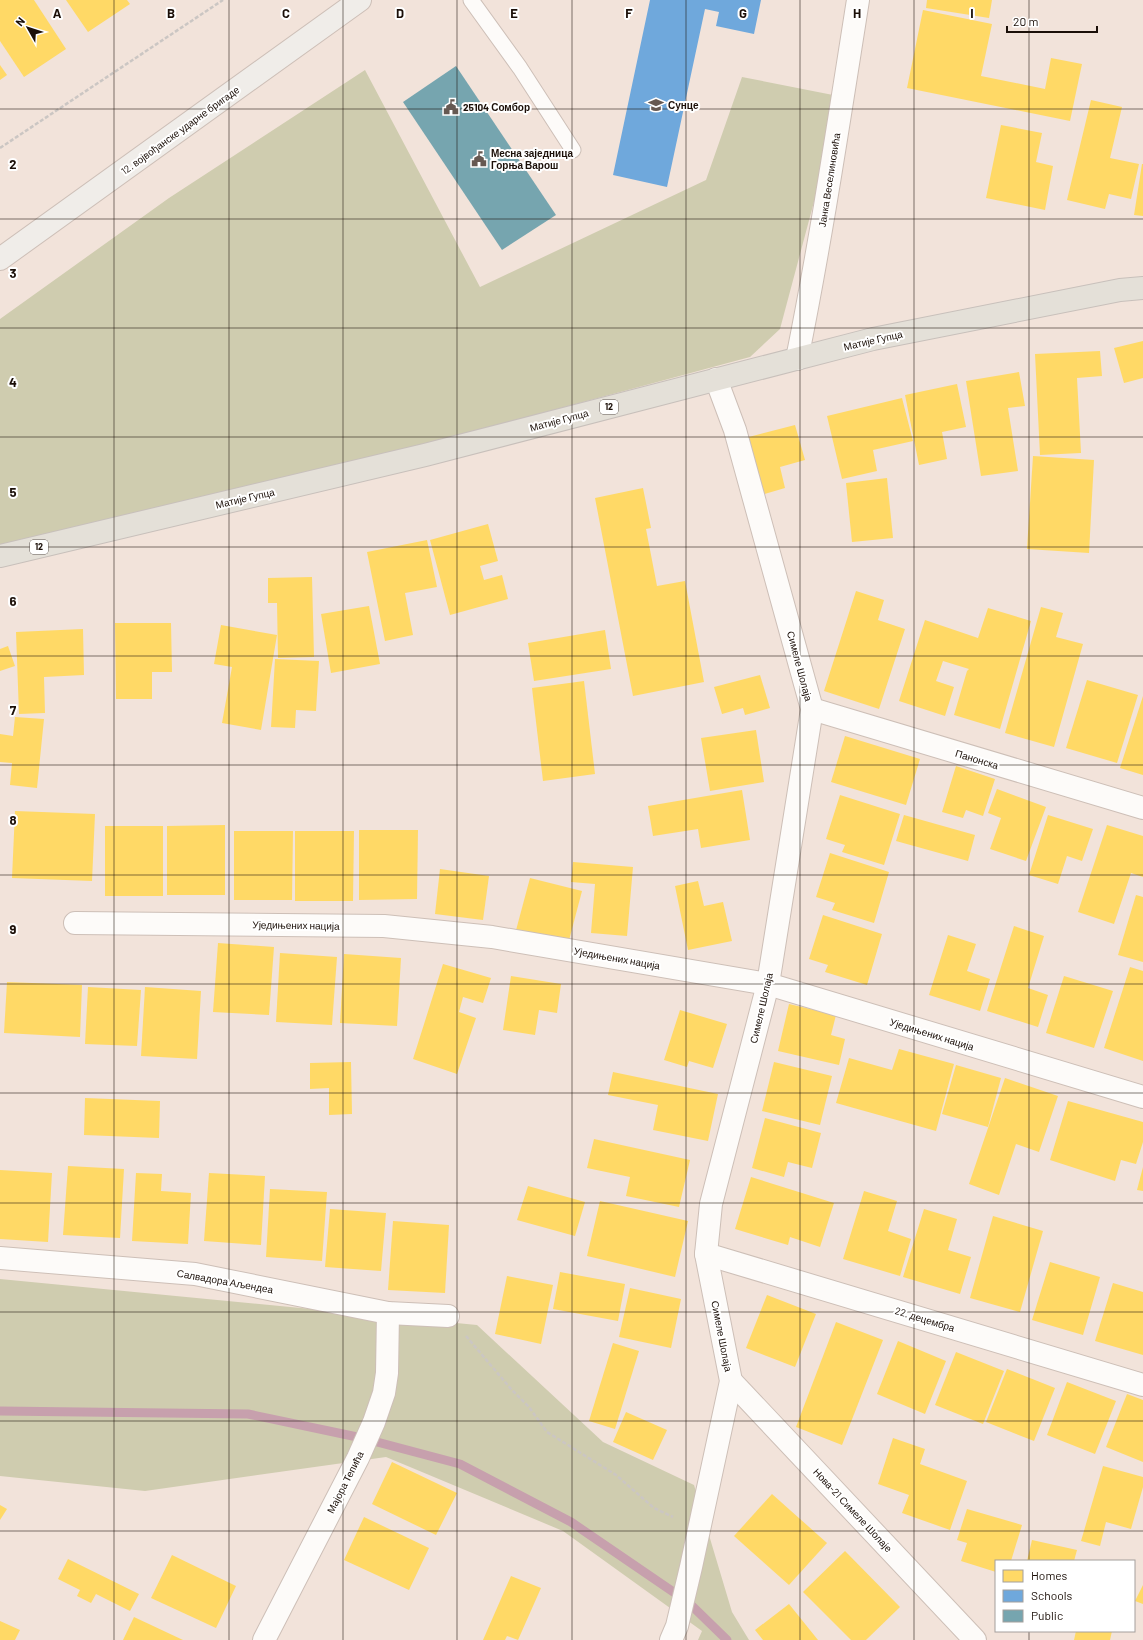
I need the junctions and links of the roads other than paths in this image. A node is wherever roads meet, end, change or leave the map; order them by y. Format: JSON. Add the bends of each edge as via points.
{"nodes":[{"id":1,"x":471,"y":0,"type":"edge"},
{"id":2,"x":858,"y":0,"type":"edge"},
{"id":3,"x":356,"y":1,"type":"edge"},
{"id":4,"x":573,"y":150,"type":"dead end"},
{"id":5,"x":0,"y":259,"type":"edge"},
{"id":6,"x":1143,"y":288,"type":"edge"},
{"id":7,"x":797,"y":359,"type":"junction"},
{"id":8,"x":716,"y":379,"type":"junction"},
{"id":9,"x":0,"y":556,"type":"edge"},
{"id":10,"x":812,"y":709,"type":"junction"},
{"id":11,"x":1143,"y":808,"type":"edge"},
{"id":12,"x":75,"y":923,"type":"dead end"},
{"id":13,"x":768,"y":984,"type":"junction"},
{"id":14,"x":1143,"y":1097,"type":"edge"},
{"id":15,"x":706,"y":1254,"type":"junction"},
{"id":16,"x":0,"y":1258,"type":"edge"},
{"id":17,"x":388,"y":1313,"type":"junction"},
{"id":18,"x":448,"y":1316,"type":"road end"},
{"id":19,"x":731,"y":1381,"type":"junction"},
{"id":20,"x":1143,"y":1385,"type":"edge"},
{"id":21,"x":674,"y":1633,"type":"edge"},
{"id":22,"x":264,"y":1640,"type":"edge"},
{"id":23,"x":975,"y":1640,"type":"edge"}],
"edges":[{"from":1,"to":4,"type":"lane","via":[[520,68]]},
{"from":2,"to":7,"type":"street","name":"Јанка Веселиновића","via":[[831,172]]},
{"from":3,"to":5,"type":"main road","name":"12. војвођанске ударне бригаде"},
{"from":6,"to":7,"type":"main road","name":"Матије Гупца","number":"12","via":[[1120,290],[873,339]]},
{"from":7,"to":8,"type":"main road","name":"Матије Гупца","number":"12"},
{"from":8,"to":9,"type":"main road","name":"Матије Гупца","number":"12","via":[[425,455]]},
{"from":8,"to":10,"type":"street","name":"Симеле Шолаја","via":[[735,430]]},
{"from":10,"to":11,"type":"street","name":"Панонска"},
{"from":10,"to":13,"type":"street","name":"Симеле Шолаја"},
{"from":12,"to":13,"type":"street","name":"Уједињених нација","via":[[384,926],[492,937]]},
{"from":13,"to":14,"type":"street","name":"Уједињених нација"},
{"from":13,"to":15,"type":"street","name":"Симеле Шолаја","via":[[711,1204]]},
{"from":15,"to":19,"type":"street","name":"Симеле Шолаја"},
{"from":15,"to":20,"type":"street","name":"22. децембра"},
{"from":16,"to":17,"type":"street","name":"Салвадора Аљендеа","via":[[195,1274]]},
{"from":17,"to":18,"type":"street","name":"Салвадора Аљендеа"},
{"from":17,"to":22,"type":"street","name":"Мајора Тепића","via":[[387,1373],[384,1393],[374,1422]]},
{"from":19,"to":21,"type":"street","name":"Симеле Шолаја"},
{"from":19,"to":23,"type":"street","name":"Нова-21 Симеле Шолаје"}]}
